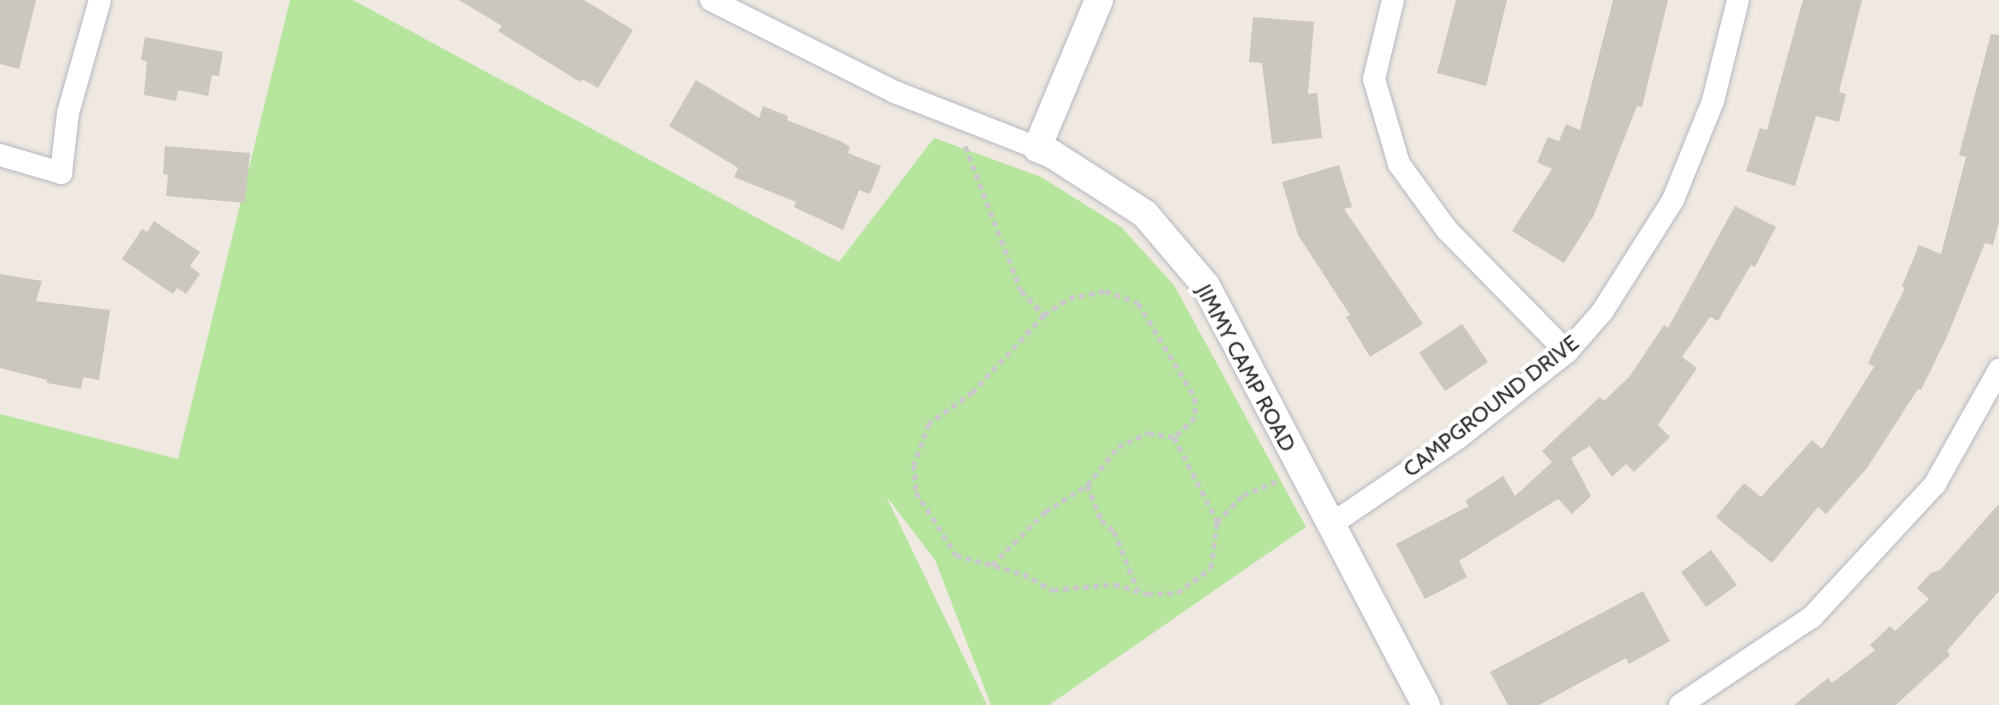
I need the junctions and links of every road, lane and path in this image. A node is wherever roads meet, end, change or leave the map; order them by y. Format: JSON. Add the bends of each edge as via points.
{"nodes":[{"id":1,"x":100,"y":0,"type":"edge"},
{"id":2,"x":1099,"y":0,"type":"edge"},
{"id":3,"x":1393,"y":0,"type":"edge"},
{"id":4,"x":1738,"y":0,"type":"edge"},
{"id":5,"x":720,"y":2,"type":"edge"},
{"id":6,"x":954,"y":115,"type":"junction"},
{"id":7,"x":1037,"y":148,"type":"junction"},
{"id":8,"x":0,"y":155,"type":"edge"},
{"id":9,"x":1044,"y":315,"type":"junction"},
{"id":10,"x":1567,"y":352,"type":"junction"},
{"id":11,"x":1999,"y":370,"type":"edge"},
{"id":12,"x":1174,"y":437,"type":"junction"},
{"id":13,"x":1301,"y":471,"type":"junction"},
{"id":14,"x":1087,"y":485,"type":"junction"},
{"id":15,"x":1217,"y":522,"type":"junction"},
{"id":16,"x":1329,"y":526,"type":"junction"},
{"id":17,"x":992,"y":565,"type":"junction"},
{"id":18,"x":1138,"y":591,"type":"junction"},
{"id":19,"x":1426,"y":705,"type":"edge"},
{"id":20,"x":1680,"y":705,"type":"edge"}],
"edges":[{"from":1,"to":8,"type":"street","via":[[68,113],[61,173]]},
{"from":2,"to":7,"type":"street"},
{"from":3,"to":10,"type":"street","via":[[1374,79],[1399,164],[1447,230]]},
{"from":4,"to":10,"type":"street","name":"CAMPGROUND DRIVE","via":[[1713,101],[1673,200],[1602,312]]},
{"from":5,"to":6,"type":"street","name":"JIMMY CAMP ROAD","via":[[895,92]]},
{"from":6,"to":7,"type":"street","name":"JIMMY CAMP ROAD"},
{"from":6,"to":9,"type":"path","via":[[1021,291]]},
{"from":7,"to":13,"type":"street","name":"JIMMY CAMP ROAD","via":[[1145,214],[1206,286]]},
{"from":9,"to":12,"type":"path","via":[[1069,298],[1105,291],[1138,303],[1195,397],[1195,417]]},
{"from":9,"to":17,"type":"path","via":[[973,392],[929,423],[914,464],[916,492],[956,555]]},
{"from":10,"to":16,"type":"street","name":"CAMPGROUND DRIVE","via":[[1458,438]]},
{"from":11,"to":20,"type":"street","via":[[1935,484],[1812,617]]},
{"from":12,"to":14,"type":"path","via":[[1148,433],[1118,447]]},
{"from":12,"to":15,"type":"path"},
{"from":13,"to":15,"type":"path","via":[[1243,495]]},
{"from":13,"to":16,"type":"street","name":"JIMMY CAMP ROAD"},
{"from":14,"to":17,"type":"path","via":[[1045,512]]},
{"from":14,"to":18,"type":"path","via":[[1101,520],[1114,531]]},
{"from":15,"to":18,"type":"path","via":[[1211,568],[1177,593]]},
{"from":16,"to":19,"type":"street","name":"JIMMY CAMP ROAD"},
{"from":17,"to":18,"type":"path","via":[[1053,590],[1114,584]]}]}
